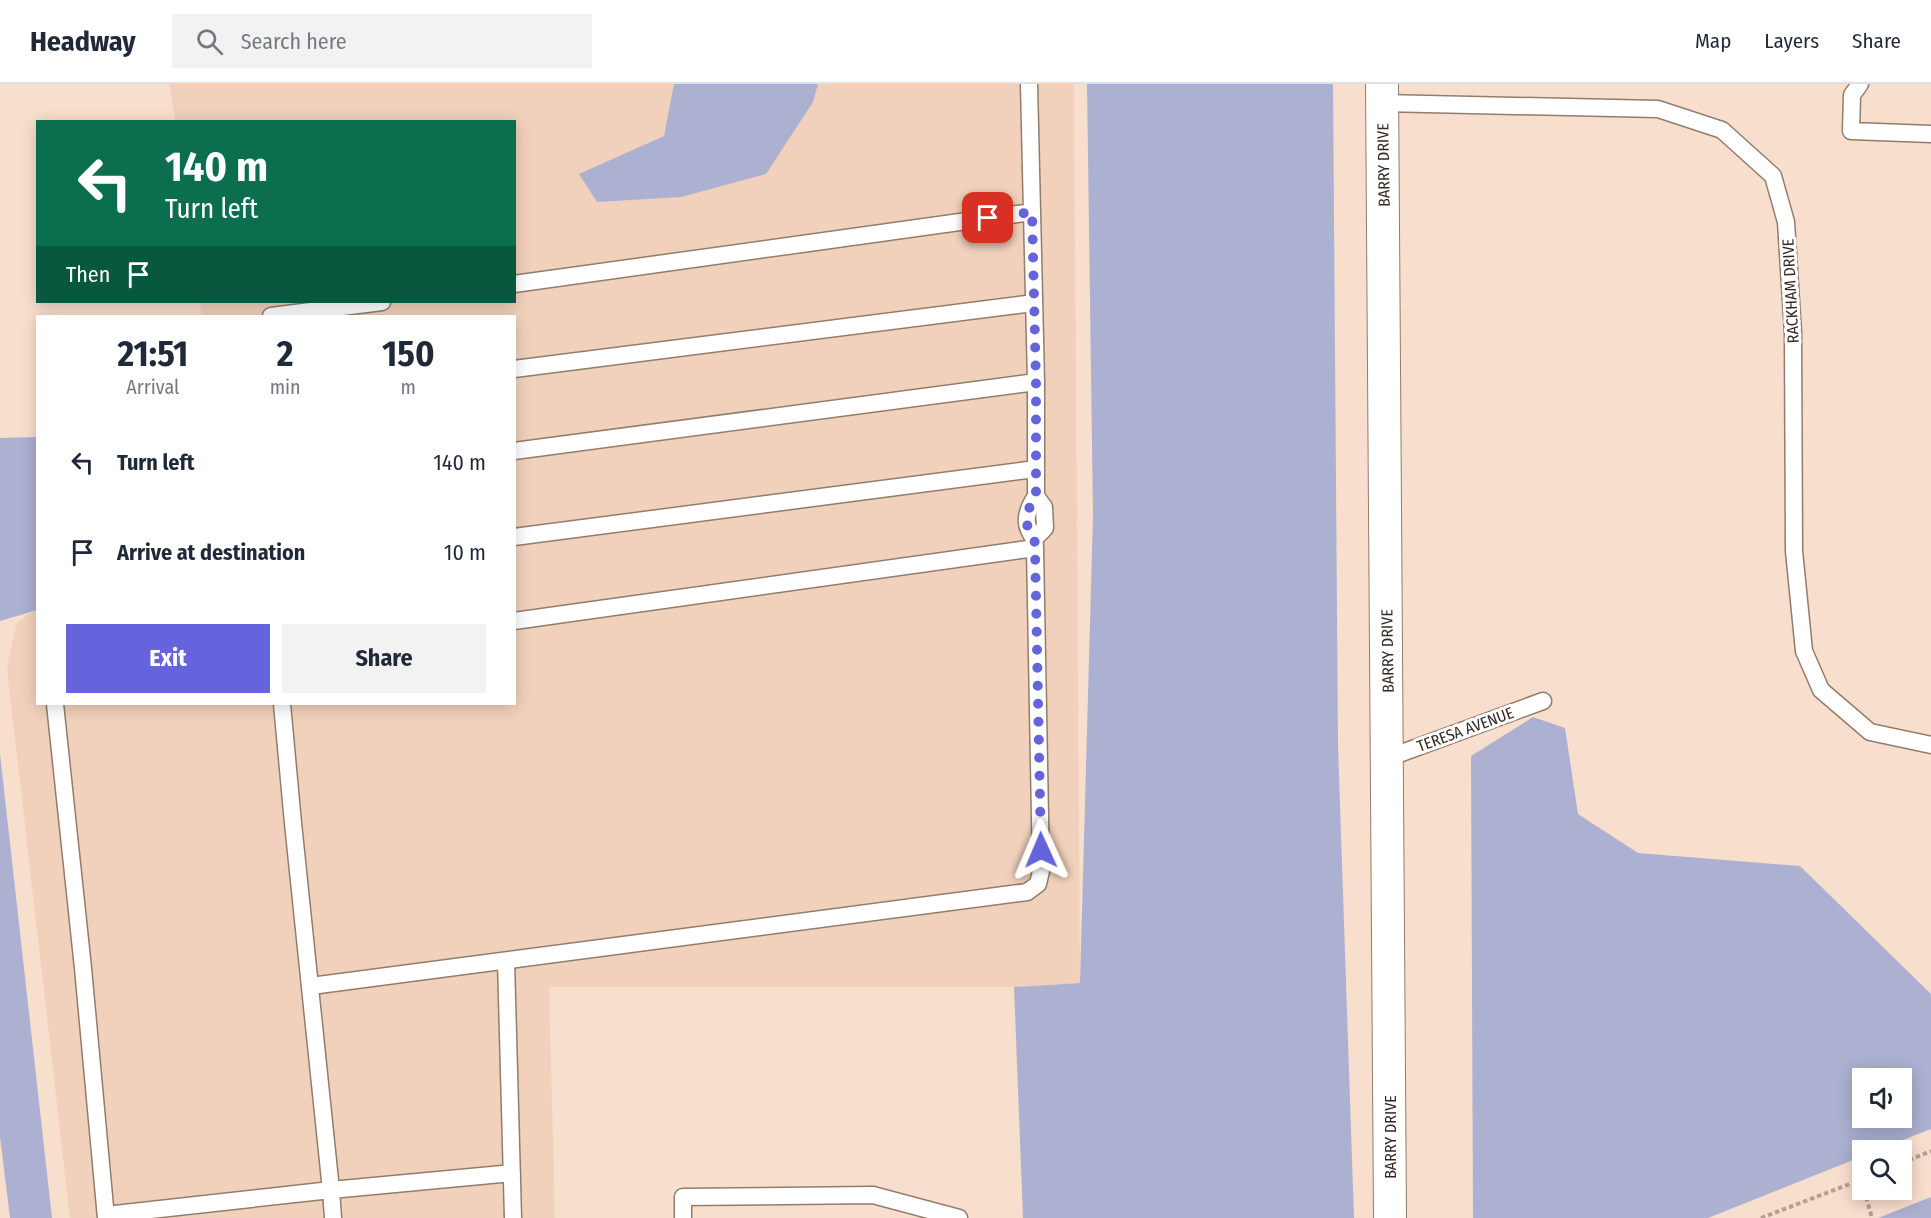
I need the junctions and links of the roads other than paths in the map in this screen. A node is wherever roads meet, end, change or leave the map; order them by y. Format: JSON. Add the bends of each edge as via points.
{"nodes":[{"id":1,"x":1029,"y":84,"type":"edge"},
{"id":2,"x":1860,"y":84,"type":"edge"},
{"id":3,"x":1382,"y":94,"type":"edge"},
{"id":4,"x":1931,"y":134,"type":"edge"},
{"id":5,"x":1032,"y":212,"type":"junction"},
{"id":6,"x":516,"y":284,"type":"edge"},
{"id":7,"x":374,"y":303,"type":"edge"},
{"id":8,"x":1034,"y":303,"type":"junction"},
{"id":9,"x":279,"y":315,"type":"edge"},
{"id":10,"x":516,"y":369,"type":"edge"},
{"id":11,"x":1036,"y":382,"type":"junction"},
{"id":12,"x":516,"y":451,"type":"edge"},
{"id":13,"x":1035,"y":469,"type":"junction"},
{"id":14,"x":516,"y":537,"type":"edge"},
{"id":15,"x":1035,"y":543,"type":"junction"},
{"id":16,"x":516,"y":621,"type":"edge"},
{"id":17,"x":1543,"y":701,"type":"dead end"},
{"id":18,"x":55,"y":705,"type":"edge"},
{"id":19,"x":282,"y":705,"type":"edge"},
{"id":20,"x":1931,"y":746,"type":"edge"},
{"id":21,"x":1388,"y":758,"type":"junction"},
{"id":22,"x":506,"y":961,"type":"junction"},
{"id":23,"x":311,"y":986,"type":"junction"},
{"id":24,"x":512,"y":1173,"type":"junction"},
{"id":25,"x":331,"y":1190,"type":"junction"},
{"id":26,"x":106,"y":1217,"type":"edge"},
{"id":27,"x":333,"y":1218,"type":"edge"},
{"id":28,"x":513,"y":1218,"type":"edge"},
{"id":29,"x":683,"y":1218,"type":"edge"},
{"id":30,"x":959,"y":1218,"type":"edge"},
{"id":31,"x":1390,"y":1218,"type":"edge"}],
"edges":[{"from":1,"to":5,"type":"lane"},
{"from":2,"to":4,"type":"lane","via":[[1852,96],[1851,131]]},
{"from":3,"to":20,"type":"lane","name":"RACKHAM DRIVE","via":[[1658,109],[1722,130],[1773,176],[1788,244],[1793,333],[1794,551],[1804,651],[1821,690],[1870,732]]},
{"from":3,"to":21,"type":"street","name":"BARRY DRIVE"},
{"from":5,"to":6,"type":"lane"},
{"from":5,"to":8,"type":"lane"},
{"from":7,"to":9,"type":"lane"},
{"from":8,"to":10,"type":"lane"},
{"from":8,"to":11,"type":"lane"},
{"from":11,"to":12,"type":"lane"},
{"from":11,"to":13,"type":"lane"},
{"from":13,"to":14,"type":"lane"},
{"from":13,"to":15,"type":"lane","via":[[1036,496],[1028,508],[1028,528]]},
{"from":15,"to":16,"type":"lane"},
{"from":15,"to":22,"type":"lane","via":[[1041,871],[1038,884],[1027,892]]},
{"from":17,"to":21,"type":"lane","name":"TERESA AVENUE"},
{"from":18,"to":26,"type":"lane"},
{"from":19,"to":23,"type":"lane"},
{"from":21,"to":31,"type":"street","name":"BARRY DRIVE"},
{"from":22,"to":23,"type":"lane"},
{"from":22,"to":24,"type":"lane"},
{"from":23,"to":25,"type":"lane"},
{"from":24,"to":25,"type":"lane"},
{"from":24,"to":28,"type":"lane"},
{"from":25,"to":26,"type":"lane"},
{"from":25,"to":27,"type":"lane"},
{"from":29,"to":30,"type":"lane","via":[[683,1197],[873,1195]]}]}
